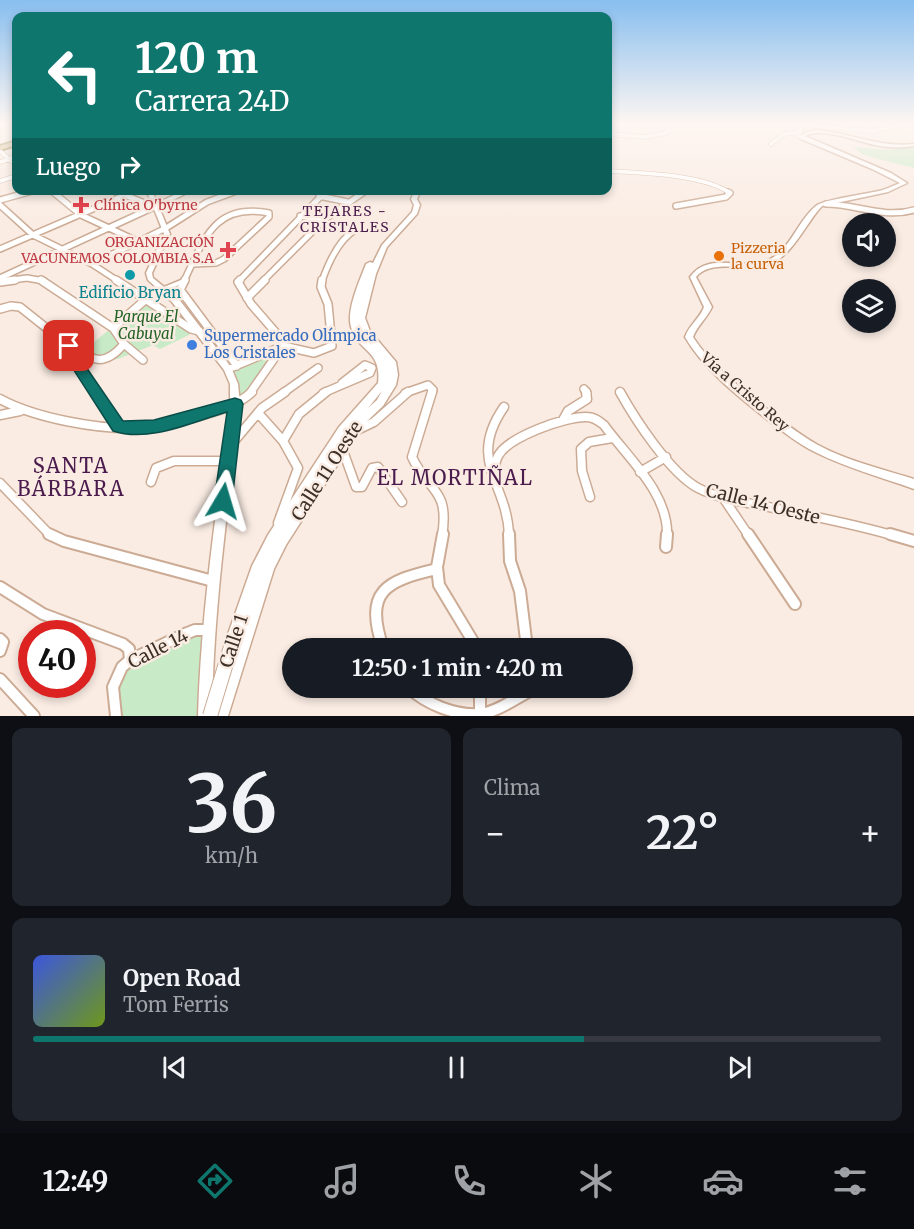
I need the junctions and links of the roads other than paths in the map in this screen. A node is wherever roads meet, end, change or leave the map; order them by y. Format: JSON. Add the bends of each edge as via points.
{"nodes":[{"id":1,"x":7,"y":156,"type":"edge"},
{"id":2,"x":846,"y":156,"type":"edge"},
{"id":3,"x":12,"y":159,"type":"edge"},
{"id":4,"x":9,"y":160,"type":"junction"},
{"id":5,"x":0,"y":162,"type":"edge"},
{"id":6,"x":12,"y":162,"type":"edge"},
{"id":7,"x":612,"y":171,"type":"edge"},
{"id":8,"x":18,"y":195,"type":"edge"},
{"id":9,"x":57,"y":195,"type":"edge"},
{"id":10,"x":150,"y":195,"type":"edge"},
{"id":11,"x":180,"y":195,"type":"edge"},
{"id":12,"x":226,"y":195,"type":"edge"},
{"id":13,"x":358,"y":195,"type":"edge"},
{"id":14,"x":411,"y":195,"type":"edge"},
{"id":15,"x":416,"y":195,"type":"edge"},
{"id":16,"x":123,"y":196,"type":"joint"},
{"id":17,"x":319,"y":196,"type":"joint"},
{"id":18,"x":0,"y":200,"type":"edge"},
{"id":19,"x":348,"y":202,"type":"junction"},
{"id":20,"x":0,"y":205,"type":"edge"},
{"id":21,"x":820,"y":205,"type":"junction"},
{"id":22,"x":676,"y":206,"type":"dead end"},
{"id":23,"x":154,"y":207,"type":"junction"},
{"id":24,"x":914,"y":210,"type":"edge"},
{"id":25,"x":81,"y":214,"type":"junction"},
{"id":26,"x":300,"y":216,"type":"junction"},
{"id":27,"x":324,"y":220,"type":"junction"},
{"id":28,"x":107,"y":227,"type":"junction"},
{"id":29,"x":166,"y":228,"type":"junction"},
{"id":30,"x":355,"y":230,"type":"dead end"},
{"id":31,"x":33,"y":235,"type":"junction"},
{"id":32,"x":386,"y":239,"type":"junction"},
{"id":33,"x":137,"y":241,"type":"junction"},
{"id":34,"x":0,"y":249,"type":"edge"},
{"id":35,"x":59,"y":249,"type":"junction"},
{"id":36,"x":92,"y":264,"type":"junction"},
{"id":37,"x":193,"y":264,"type":"junction"},
{"id":38,"x":0,"y":280,"type":"edge"},
{"id":39,"x":183,"y":281,"type":"junction"},
{"id":40,"x":164,"y":290,"type":"junction"},
{"id":41,"x":181,"y":291,"type":"junction"},
{"id":42,"x":247,"y":298,"type":"junction"},
{"id":43,"x":145,"y":300,"type":"junction"},
{"id":44,"x":175,"y":300,"type":"junction"},
{"id":45,"x":0,"y":309,"type":"edge"},
{"id":46,"x":113,"y":328,"type":"junction"},
{"id":47,"x":201,"y":331,"type":"junction"},
{"id":48,"x":124,"y":344,"type":"junction"},
{"id":49,"x":69,"y":346,"type":"junction"},
{"id":50,"x":283,"y":346,"type":"junction"},
{"id":51,"x":143,"y":360,"type":"dead end"},
{"id":52,"x":232,"y":368,"type":"junction"},
{"id":53,"x":318,"y":368,"type":"dead end"},
{"id":54,"x":342,"y":383,"type":"dead end"},
{"id":55,"x":584,"y":388,"type":"dead end"},
{"id":56,"x":620,"y":392,"type":"dead end"},
{"id":57,"x":0,"y":399,"type":"edge"},
{"id":58,"x":235,"y":404,"type":"junction"},
{"id":59,"x":504,"y":407,"type":"dead end"},
{"id":60,"x":29,"y":411,"type":"junction"},
{"id":61,"x":258,"y":413,"type":"junction"},
{"id":62,"x":0,"y":415,"type":"edge"},
{"id":63,"x":371,"y":417,"type":"junction"},
{"id":64,"x":563,"y":420,"type":"junction"},
{"id":65,"x":119,"y":427,"type":"junction"},
{"id":66,"x":612,"y":438,"type":"junction"},
{"id":67,"x":283,"y":441,"type":"junction"},
{"id":68,"x":230,"y":446,"type":"junction"},
{"id":69,"x":342,"y":448,"type":"junction"},
{"id":70,"x":666,"y":458,"type":"junction"},
{"id":71,"x":228,"y":460,"type":"junction"},
{"id":72,"x":347,"y":461,"type":"junction"},
{"id":73,"x":329,"y":467,"type":"junction"},
{"id":74,"x":640,"y":472,"type":"junction"},
{"id":75,"x":494,"y":476,"type":"junction"},
{"id":76,"x":151,"y":482,"type":"dead end"},
{"id":77,"x":0,"y":483,"type":"edge"},
{"id":78,"x":914,"y":484,"type":"edge"},
{"id":79,"x":722,"y":496,"type":"junction"},
{"id":80,"x":590,"y":498,"type":"dead end"},
{"id":81,"x":402,"y":502,"type":"dead end"},
{"id":82,"x":272,"y":539,"type":"junction"},
{"id":83,"x":914,"y":542,"type":"edge"},
{"id":84,"x":666,"y":547,"type":"dead end"},
{"id":85,"x":258,"y":566,"type":"joint"},
{"id":86,"x":437,"y":569,"type":"junction"},
{"id":87,"x":213,"y":581,"type":"junction"},
{"id":88,"x":1,"y":591,"type":"edge"},
{"id":89,"x":795,"y":604,"type":"dead end"},
{"id":90,"x":209,"y":630,"type":"junction"},
{"id":91,"x":380,"y":638,"type":"edge"},
{"id":92,"x":471,"y":638,"type":"edge"},
{"id":93,"x":526,"y":638,"type":"edge"},
{"id":94,"x":0,"y":639,"type":"edge"},
{"id":95,"x":0,"y":651,"type":"edge"},
{"id":96,"x":130,"y":660,"type":"junction"},
{"id":97,"x":205,"y":677,"type":"junction"},
{"id":98,"x":0,"y":679,"type":"edge"},
{"id":99,"x":424,"y":698,"type":"edge"},
{"id":100,"x":480,"y":698,"type":"edge"},
{"id":101,"x":513,"y":698,"type":"edge"},
{"id":102,"x":480,"y":714,"type":"junction"},
{"id":103,"x":34,"y":716,"type":"edge"},
{"id":104,"x":116,"y":716,"type":"edge"},
{"id":105,"x":205,"y":716,"type":"edge"},
{"id":106,"x":210,"y":716,"type":"edge"},
{"id":107,"x":220,"y":716,"type":"edge"}],
"edges":[{"from":1,"to":4,"type":"street"},
{"from":2,"to":21,"type":"street","via":[[904,182],[886,191]]},
{"from":3,"to":4,"type":"street"},
{"from":4,"to":5,"type":"street"},
{"from":4,"to":6,"type":"street"},
{"from":7,"to":22,"type":"street","via":[[702,182],[730,193]]},
{"from":8,"to":18,"type":"street"},
{"from":9,"to":25,"type":"street"},
{"from":10,"to":23,"type":"street"},
{"from":11,"to":23,"type":"street"},
{"from":12,"to":29,"type":"street"},
{"from":13,"to":19,"type":"street"},
{"from":14,"to":32,"type":"main road","via":[[409,212]]},
{"from":15,"to":32,"type":"main road","via":[[415,213]]},
{"from":16,"to":23,"type":"street"},
{"from":16,"to":25,"type":"street"},
{"from":17,"to":19,"type":"street"},
{"from":17,"to":26,"type":"street"},
{"from":19,"to":27,"type":"street"},
{"from":20,"to":31,"type":"street"},
{"from":21,"to":24,"type":"street","via":[[843,204],[895,215]]},
{"from":21,"to":78,"type":"street","name":"Vía a Cristo Rey","via":[[793,241],[771,261],[697,270],[694,283],[708,307],[690,332],[690,340],[720,373],[806,443]]},
{"from":23,"to":28,"type":"street"},
{"from":23,"to":29,"type":"street"},
{"from":25,"to":28,"type":"street"},
{"from":25,"to":31,"type":"street"},
{"from":26,"to":27,"type":"street"},
{"from":26,"to":42,"type":"street","via":[[238,282]]},
{"from":27,"to":42,"type":"street"},
{"from":28,"to":33,"type":"street"},
{"from":28,"to":35,"type":"street"},
{"from":29,"to":33,"type":"street"},
{"from":29,"to":40,"type":"street","via":[[166,238],[149,276]]},
{"from":30,"to":50,"type":"street","via":[[334,254],[322,280],[332,346],[313,354]]},
{"from":31,"to":34,"type":"street"},
{"from":31,"to":35,"type":"street"},
{"from":32,"to":63,"type":"main road","name":"Calle 11 Oeste","via":[[361,318],[366,332],[391,362],[393,375],[387,393]]},
{"from":32,"to":82,"type":"main road","name":"Calle 11 Oeste","via":[[366,274],[353,318],[355,328],[383,364],[383,384],[343,430]]},
{"from":33,"to":36,"type":"street"},
{"from":35,"to":36,"type":"street"},
{"from":35,"to":38,"type":"street"},
{"from":36,"to":43,"type":"street"},
{"from":37,"to":37,"type":"street","via":[[213,225],[231,214],[248,210],[269,213],[220,262]]},
{"from":37,"to":39,"type":"street"},
{"from":38,"to":46,"type":"street","via":[[42,280]]},
{"from":39,"to":40,"type":"street"},
{"from":39,"to":41,"type":"street"},
{"from":40,"to":44,"type":"street"},
{"from":41,"to":44,"type":"street"},
{"from":41,"to":52,"type":"street"},
{"from":42,"to":50,"type":"street"},
{"from":43,"to":46,"type":"street"},
{"from":43,"to":47,"type":"street","via":[[191,329]]},
{"from":44,"to":47,"type":"street"},
{"from":45,"to":49,"type":"street","via":[[20,307]]},
{"from":46,"to":48,"type":"street"},
{"from":47,"to":52,"type":"street"},
{"from":48,"to":49,"type":"street","via":[[115,353],[96,359]]},
{"from":48,"to":51,"type":"street"},
{"from":49,"to":65,"type":"street"},
{"from":50,"to":52,"type":"street"},
{"from":50,"to":58,"type":"street","via":[[249,395]]},
{"from":52,"to":58,"type":"street"},
{"from":53,"to":61,"type":"street"},
{"from":54,"to":67,"type":"street","via":[[305,406]]},
{"from":55,"to":64,"type":"street","via":[[587,399],[568,411]]},
{"from":56,"to":70,"type":"street","name":"Calle 14 Oeste","via":[[639,426]]},
{"from":57,"to":60,"type":"street"},
{"from":58,"to":65,"type":"street","via":[[154,427]]},
{"from":58,"to":68,"type":"street"},
{"from":59,"to":75,"type":"street","via":[[486,448]]},
{"from":60,"to":62,"type":"street"},
{"from":60,"to":65,"type":"street"},
{"from":61,"to":67,"type":"street"},
{"from":61,"to":68,"type":"street"},
{"from":63,"to":69,"type":"main road","name":"Calle 11 Oeste","via":[[351,432]]},
{"from":63,"to":86,"type":"street","via":[[417,387],[428,386],[433,390],[412,457],[434,484],[444,507]]},
{"from":64,"to":66,"type":"street","via":[[596,418]]},
{"from":64,"to":75,"type":"street","via":[[538,427],[502,451]]},
{"from":66,"to":74,"type":"street"},
{"from":66,"to":80,"type":"street","via":[[590,442],[580,450]]},
{"from":67,"to":82,"type":"street","via":[[298,468]]},
{"from":68,"to":71,"type":"street"},
{"from":69,"to":72,"type":"street"},
{"from":69,"to":73,"type":"main road","name":"Calle 11 Oeste"},
{"from":70,"to":74,"type":"street"},
{"from":70,"to":79,"type":"street","name":"Calle 14 Oeste","via":[[698,488]]},
{"from":71,"to":76,"type":"street","via":[[174,461],[156,468]]},
{"from":71,"to":87,"type":"street"},
{"from":72,"to":73,"type":"street","via":[[337,461]]},
{"from":72,"to":81,"type":"street","via":[[357,488],[362,487],[372,468],[378,467]]},
{"from":73,"to":107,"type":"main road","name":"Calle 11 Oeste","via":[[268,567]]},
{"from":74,"to":84,"type":"street","via":[[665,518],[669,532]]},
{"from":75,"to":93,"type":"street","via":[[510,519],[510,561],[520,591]]},
{"from":77,"to":87,"type":"street","via":[[51,536]]},
{"from":79,"to":83,"type":"street","name":"Calle 14 Oeste","via":[[861,526]]},
{"from":79,"to":89,"type":"street"},
{"from":82,"to":85,"type":"main road","name":"Calle 11 Oeste"},
{"from":85,"to":106,"type":"main road","name":"Calle 1","bridge":true},
{"from":86,"to":91,"type":"street","via":[[407,575],[377,598],[373,618]]},
{"from":86,"to":92,"type":"street","via":[[438,584]]},
{"from":87,"to":90,"type":"street"},
{"from":88,"to":96,"type":"street","via":[[53,619],[123,644],[129,650]]},
{"from":90,"to":96,"type":"street","name":"Calle 14","via":[[195,630]]},
{"from":90,"to":97,"type":"street"},
{"from":94,"to":95,"type":"street"},
{"from":96,"to":104,"type":"street","name":"Calle 14","via":[[122,667],[113,687]]},
{"from":97,"to":105,"type":"street"},
{"from":97,"to":106,"type":"street"},
{"from":98,"to":103,"type":"street"},
{"from":99,"to":102,"type":"street","via":[[447,711]]},
{"from":100,"to":102,"type":"street"},
{"from":101,"to":102,"type":"street"}]}
